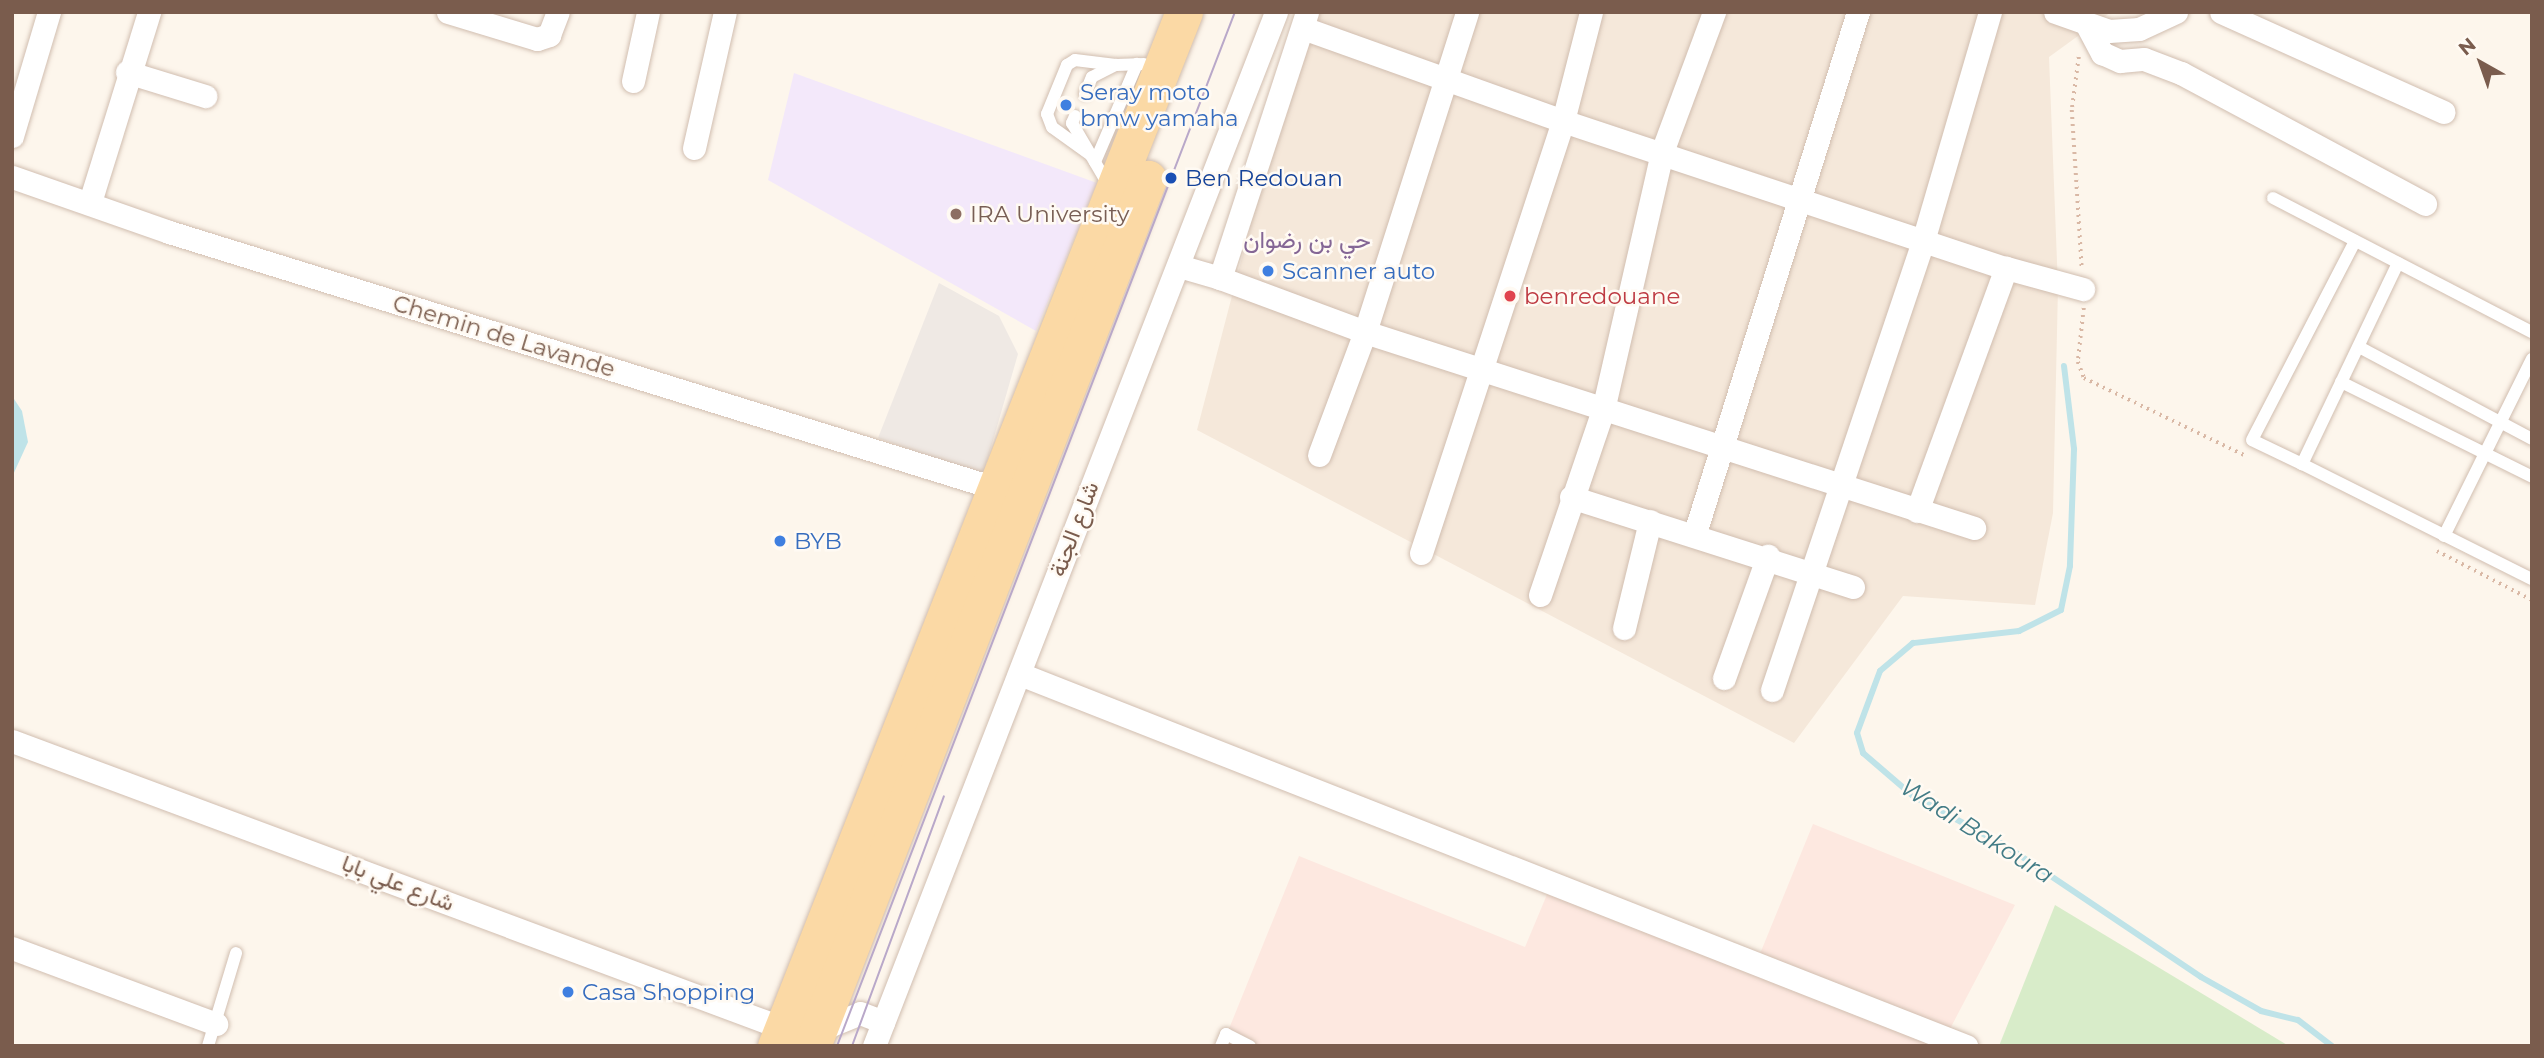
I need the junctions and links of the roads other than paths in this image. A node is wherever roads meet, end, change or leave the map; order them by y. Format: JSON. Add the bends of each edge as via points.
{"nodes":[{"id":1,"x":49,"y":12,"type":"edge"},
{"id":2,"x":149,"y":12,"type":"edge"},
{"id":3,"x":448,"y":12,"type":"edge"},
{"id":4,"x":558,"y":12,"type":"edge"},
{"id":5,"x":648,"y":12,"type":"edge"},
{"id":6,"x":725,"y":12,"type":"edge"},
{"id":7,"x":1184,"y":12,"type":"edge"},
{"id":8,"x":1210,"y":12,"type":"edge"},
{"id":9,"x":1276,"y":12,"type":"edge"},
{"id":10,"x":1467,"y":12,"type":"edge"},
{"id":11,"x":1591,"y":12,"type":"edge"},
{"id":12,"x":1714,"y":12,"type":"edge"},
{"id":13,"x":1858,"y":12,"type":"edge"},
{"id":14,"x":1990,"y":12,"type":"edge"},
{"id":15,"x":2176,"y":12,"type":"edge"},
{"id":16,"x":2221,"y":12,"type":"edge"},
{"id":17,"x":2057,"y":13,"type":"edge"},
{"id":18,"x":1305,"y":20,"type":"edge"},
{"id":19,"x":2084,"y":26,"type":"junction"},
{"id":20,"x":1151,"y":63,"type":"junction"},
{"id":21,"x":1116,"y":65,"type":"junction"},
{"id":22,"x":127,"y":72,"type":"junction"},
{"id":23,"x":1448,"y":78,"type":"junction"},
{"id":24,"x":633,"y":81,"type":"dead end"},
{"id":25,"x":1084,"y":94,"type":"dead end"},
{"id":26,"x":205,"y":96,"type":"dead end"},
{"id":27,"x":2444,"y":112,"type":"dead end"},
{"id":28,"x":1075,"y":116,"type":"dead end"},
{"id":29,"x":1563,"y":121,"type":"junction"},
{"id":30,"x":12,"y":136,"type":"edge"},
{"id":31,"x":694,"y":148,"type":"dead end"},
{"id":32,"x":1662,"y":152,"type":"junction"},
{"id":33,"x":1093,"y":159,"type":"junction"},
{"id":34,"x":12,"y":177,"type":"edge"},
{"id":35,"x":1115,"y":194,"type":"junction"},
{"id":36,"x":2273,"y":198,"type":"dead end"},
{"id":37,"x":1799,"y":199,"type":"junction"},
{"id":38,"x":90,"y":202,"type":"junction"},
{"id":39,"x":2425,"y":204,"type":"dead end"},
{"id":40,"x":1923,"y":241,"type":"junction"},
{"id":41,"x":2356,"y":241,"type":"junction"},
{"id":42,"x":2399,"y":263,"type":"junction"},
{"id":43,"x":1179,"y":266,"type":"junction"},
{"id":44,"x":2006,"y":268,"type":"junction"},
{"id":45,"x":1220,"y":278,"type":"junction"},
{"id":46,"x":2083,"y":289,"type":"road end"},
{"id":47,"x":1365,"y":332,"type":"junction"},
{"id":48,"x":2532,"y":332,"type":"edge"},
{"id":49,"x":2359,"y":347,"type":"junction"},
{"id":50,"x":2532,"y":359,"type":"edge"},
{"id":51,"x":1479,"y":368,"type":"junction"},
{"id":52,"x":2341,"y":382,"type":"junction"},
{"id":53,"x":1603,"y":410,"type":"junction"},
{"id":54,"x":2501,"y":424,"type":"junction"},
{"id":55,"x":2532,"y":439,"type":"edge"},
{"id":56,"x":1724,"y":450,"type":"junction"},
{"id":57,"x":2486,"y":454,"type":"junction"},
{"id":58,"x":1319,"y":455,"type":"dead end"},
{"id":59,"x":2302,"y":464,"type":"junction"},
{"id":60,"x":2532,"y":477,"type":"edge"},
{"id":61,"x":1842,"y":483,"type":"junction"},
{"id":62,"x":998,"y":489,"type":"junction"},
{"id":63,"x":1571,"y":497,"type":"junction"},
{"id":64,"x":1917,"y":511,"type":"junction"},
{"id":65,"x":1650,"y":521,"type":"junction"},
{"id":66,"x":1974,"y":527,"type":"dead end"},
{"id":67,"x":1695,"y":533,"type":"junction"},
{"id":68,"x":2444,"y":536,"type":"junction"},
{"id":69,"x":1421,"y":553,"type":"dead end"},
{"id":70,"x":1768,"y":556,"type":"junction"},
{"id":71,"x":1811,"y":570,"type":"junction"},
{"id":72,"x":2532,"y":579,"type":"edge"},
{"id":73,"x":1853,"y":587,"type":"dead end"},
{"id":74,"x":1540,"y":595,"type":"dead end"},
{"id":75,"x":1624,"y":628,"type":"dead end"},
{"id":76,"x":1020,"y":674,"type":"junction"},
{"id":77,"x":1724,"y":678,"type":"dead end"},
{"id":78,"x":1772,"y":690,"type":"dead end"},
{"id":79,"x":12,"y":741,"type":"edge"},
{"id":80,"x":12,"y":948,"type":"edge"},
{"id":81,"x":236,"y":953,"type":"dead end"},
{"id":82,"x":844,"y":967,"type":"junction"},
{"id":83,"x":860,"y":1013,"type":"junction"},
{"id":84,"x":883,"y":1022,"type":"junction"},
{"id":85,"x":212,"y":1035,"type":"edge"},
{"id":86,"x":796,"y":1041,"type":"edge"},
{"id":87,"x":874,"y":1046,"type":"edge"},
{"id":88,"x":1221,"y":1046,"type":"edge"},
{"id":89,"x":1250,"y":1046,"type":"edge"},
{"id":90,"x":1966,"y":1046,"type":"edge"}],
"edges":[{"from":1,"to":30,"type":"street"},
{"from":2,"to":22,"type":"street"},
{"from":3,"to":4,"type":"street","via":[[537,39],[549,35]]},
{"from":5,"to":24,"type":"street"},
{"from":6,"to":31,"type":"street"},
{"from":7,"to":20,"type":"main road"},
{"from":8,"to":82,"type":"main road"},
{"from":9,"to":43,"type":"street","name":"شارع الجنة"},
{"from":10,"to":23,"type":"street"},
{"from":11,"to":29,"type":"street"},
{"from":12,"to":32,"type":"street"},
{"from":13,"to":37,"type":"street"},
{"from":14,"to":40,"type":"street"},
{"from":15,"to":19,"type":"street","via":[[2139,29]]},
{"from":16,"to":27,"type":"street"},
{"from":17,"to":19,"type":"street"},
{"from":18,"to":23,"type":"street"},
{"from":18,"to":45,"type":"street"},
{"from":19,"to":39,"type":"street","via":[[2102,53],[2120,61],[2144,59],[2181,73]]},
{"from":20,"to":21,"type":"lane"},
{"from":20,"to":33,"type":"lane"},
{"from":20,"to":35,"type":"main road"},
{"from":21,"to":25,"type":"lane","via":[[1091,77]]},
{"from":21,"to":33,"type":"lane","via":[[1075,60],[1066,65],[1047,114],[1052,127]]},
{"from":22,"to":26,"type":"street"},
{"from":22,"to":38,"type":"street"},
{"from":23,"to":29,"type":"street"},
{"from":23,"to":47,"type":"street"},
{"from":28,"to":33,"type":"lane","via":[[1072,123]]},
{"from":29,"to":32,"type":"street"},
{"from":29,"to":51,"type":"street"},
{"from":32,"to":37,"type":"street"},
{"from":32,"to":53,"type":"street"},
{"from":33,"to":35,"type":"lane"},
{"from":34,"to":38,"type":"street","name":"Chemin de Lavande"},
{"from":35,"to":62,"type":"main road"},
{"from":36,"to":41,"type":"lane"},
{"from":37,"to":40,"type":"street"},
{"from":37,"to":56,"type":"street"},
{"from":38,"to":62,"type":"street","name":"Chemin de Lavande","via":[[169,232]]},
{"from":40,"to":44,"type":"street"},
{"from":40,"to":61,"type":"street"},
{"from":41,"to":42,"type":"lane"},
{"from":41,"to":59,"type":"lane","via":[[2252,440]]},
{"from":42,"to":48,"type":"lane"},
{"from":42,"to":49,"type":"lane"},
{"from":43,"to":45,"type":"street"},
{"from":43,"to":76,"type":"street","name":"شارع الجنة"},
{"from":44,"to":46,"type":"street"},
{"from":44,"to":64,"type":"street"},
{"from":45,"to":47,"type":"street"},
{"from":47,"to":51,"type":"street"},
{"from":47,"to":58,"type":"street"},
{"from":49,"to":52,"type":"lane"},
{"from":49,"to":54,"type":"lane"},
{"from":50,"to":54,"type":"lane"},
{"from":51,"to":53,"type":"street"},
{"from":51,"to":69,"type":"street"},
{"from":52,"to":57,"type":"lane"},
{"from":52,"to":59,"type":"lane"},
{"from":53,"to":56,"type":"street"},
{"from":53,"to":63,"type":"street"},
{"from":54,"to":55,"type":"lane"},
{"from":54,"to":57,"type":"lane"},
{"from":56,"to":61,"type":"street"},
{"from":56,"to":67,"type":"street"},
{"from":57,"to":60,"type":"lane"},
{"from":57,"to":68,"type":"lane"},
{"from":59,"to":68,"type":"lane"},
{"from":61,"to":64,"type":"street"},
{"from":61,"to":71,"type":"street"},
{"from":62,"to":86,"type":"main road"},
{"from":63,"to":65,"type":"street"},
{"from":63,"to":74,"type":"street"},
{"from":64,"to":66,"type":"street"},
{"from":65,"to":67,"type":"street"},
{"from":65,"to":75,"type":"street"},
{"from":67,"to":70,"type":"street"},
{"from":68,"to":72,"type":"lane"},
{"from":70,"to":71,"type":"street"},
{"from":70,"to":77,"type":"street"},
{"from":71,"to":73,"type":"street"},
{"from":71,"to":78,"type":"street"},
{"from":76,"to":84,"type":"street","name":"شارع الجنة"},
{"from":76,"to":90,"type":"street"},
{"from":79,"to":86,"type":"street","name":"شارع علي بابا"},
{"from":80,"to":85,"type":"street"},
{"from":81,"to":85,"type":"lane"},
{"from":82,"to":83,"type":"street"},
{"from":82,"to":86,"type":"main road"},
{"from":83,"to":84,"type":"street"},
{"from":83,"to":86,"type":"street"},
{"from":84,"to":87,"type":"street","name":"شارع الجنة"},
{"from":88,"to":89,"type":"lane","via":[[1226,1034]]}]}
